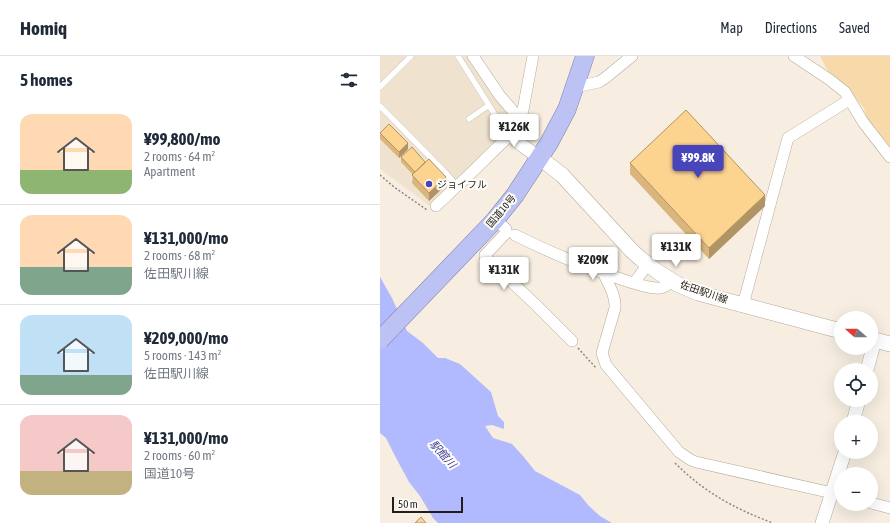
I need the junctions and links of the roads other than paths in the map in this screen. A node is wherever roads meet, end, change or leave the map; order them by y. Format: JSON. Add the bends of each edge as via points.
{"nodes":[{"id":1,"x":411,"y":56,"type":"edge"},
{"id":2,"x":458,"y":56,"type":"edge"},
{"id":3,"x":473,"y":56,"type":"edge"},
{"id":4,"x":533,"y":56,"type":"edge"},
{"id":5,"x":585,"y":56,"type":"edge"},
{"id":6,"x":632,"y":56,"type":"edge"},
{"id":7,"x":794,"y":56,"type":"edge"},
{"id":8,"x":575,"y":86,"type":"junction"},
{"id":9,"x":380,"y":87,"type":"edge"},
{"id":10,"x":850,"y":100,"type":"junction"},
{"id":11,"x":489,"y":105,"type":"junction"},
{"id":12,"x":380,"y":106,"type":"edge"},
{"id":13,"x":469,"y":119,"type":"dead end"},
{"id":14,"x":520,"y":119,"type":"junction"},
{"id":15,"x":510,"y":135,"type":"junction"},
{"id":16,"x":890,"y":157,"type":"edge"},
{"id":17,"x":540,"y":158,"type":"junction"},
{"id":18,"x":457,"y":186,"type":"junction"},
{"id":19,"x":436,"y":206,"type":"road end"},
{"id":20,"x":495,"y":220,"type":"junction"},
{"id":21,"x":515,"y":235,"type":"dead end"},
{"id":22,"x":648,"y":264,"type":"junction"},
{"id":23,"x":602,"y":272,"type":"junction"},
{"id":24,"x":673,"y":281,"type":"junction"},
{"id":25,"x":634,"y":283,"type":"junction"},
{"id":26,"x":744,"y":305,"type":"junction"},
{"id":27,"x":834,"y":329,"type":"edge"},
{"id":28,"x":380,"y":340,"type":"edge"},
{"id":29,"x":572,"y":341,"type":"dead end"},
{"id":30,"x":878,"y":341,"type":"edge"},
{"id":31,"x":890,"y":344,"type":"edge"},
{"id":32,"x":834,"y":493,"type":"edge"},
{"id":33,"x":834,"y":500,"type":"edge"},
{"id":34,"x":878,"y":505,"type":"edge"},
{"id":35,"x":890,"y":508,"type":"edge"},
{"id":36,"x":822,"y":523,"type":"edge"}],
"edges":[{"from":1,"to":9,"type":"lane"},
{"from":2,"to":11,"type":"lane"},
{"from":3,"to":14,"type":"street","via":[[500,96]]},
{"from":4,"to":14,"type":"street"},
{"from":5,"to":8,"type":"highway","name":"国道10号"},
{"from":6,"to":8,"type":"street","via":[[599,82]]},
{"from":7,"to":10,"type":"street","via":[[830,80],[845,92]]},
{"from":8,"to":17,"type":"highway","name":"国道10号","via":[[562,119]]},
{"from":10,"to":16,"type":"street"},
{"from":10,"to":26,"type":"street","via":[[788,138]]},
{"from":11,"to":13,"type":"lane"},
{"from":11,"to":15,"type":"lane"},
{"from":12,"to":18,"type":"lane"},
{"from":14,"to":15,"type":"street","via":[[518,126]]},
{"from":15,"to":17,"type":"street"},
{"from":15,"to":18,"type":"street"},
{"from":17,"to":20,"type":"highway","name":"国道10号"},
{"from":17,"to":22,"type":"main road","name":"佐田駅川線","via":[[558,171],[632,251]]},
{"from":18,"to":19,"type":"street"},
{"from":20,"to":28,"type":"highway","name":"国道10号","bridge":true},
{"from":20,"to":29,"type":"street","via":[[506,229],[506,233],[485,257]]},
{"from":21,"to":23,"type":"street","via":[[547,251]]},
{"from":22,"to":24,"type":"main road","name":"佐田駅川線"},
{"from":22,"to":25,"type":"street"},
{"from":23,"to":25,"type":"street"},
{"from":23,"to":32,"type":"street","via":[[615,301],[602,353],[606,365],[679,452],[696,462]]},
{"from":24,"to":25,"type":"street","via":[[663,288]]},
{"from":24,"to":26,"type":"main road","name":"佐田駅川線","via":[[698,293]]},
{"from":26,"to":27,"type":"main road","name":"佐田駅川線"},
{"from":30,"to":31,"type":"main road"},
{"from":33,"to":36,"type":"street"},
{"from":34,"to":35,"type":"street"}]}
